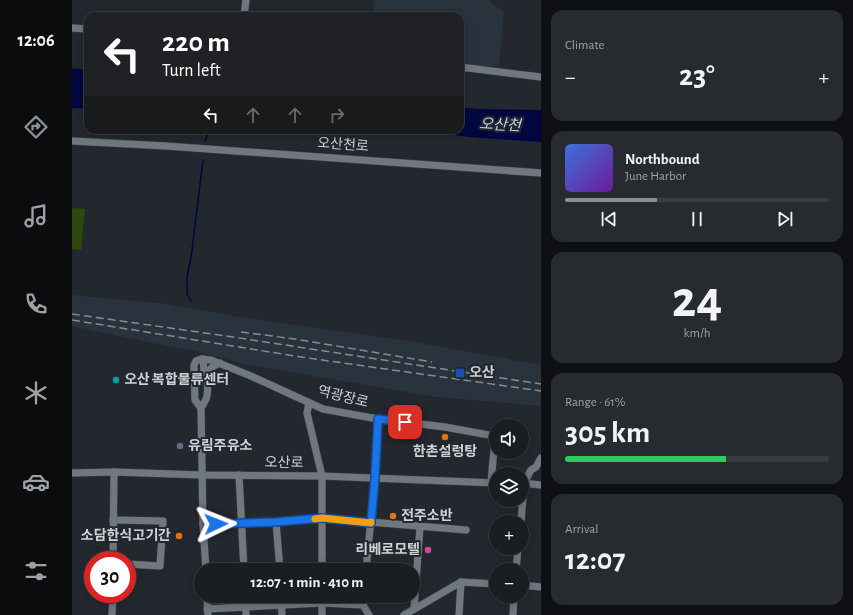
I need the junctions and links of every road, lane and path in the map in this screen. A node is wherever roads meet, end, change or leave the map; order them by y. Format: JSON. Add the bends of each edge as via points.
{"nodes":[{"id":1,"x":246,"y":0,"type":"edge"},
{"id":2,"x":244,"y":12,"type":"edge"},
{"id":3,"x":72,"y":28,"type":"edge"},
{"id":4,"x":84,"y":30,"type":"edge"},
{"id":5,"x":464,"y":67,"type":"edge"},
{"id":6,"x":541,"y":77,"type":"edge"},
{"id":7,"x":72,"y":141,"type":"edge"},
{"id":8,"x":541,"y":173,"type":"edge"},
{"id":9,"x":203,"y":359,"type":"junction"},
{"id":10,"x":220,"y":363,"type":"junction"},
{"id":11,"x":207,"y":379,"type":"junction"},
{"id":12,"x":309,"y":403,"type":"junction"},
{"id":13,"x":201,"y":408,"type":"junction"},
{"id":14,"x":378,"y":419,"type":"junction"},
{"id":15,"x":541,"y":458,"type":"edge"},
{"id":16,"x":494,"y":467,"type":"edge"},
{"id":17,"x":114,"y":472,"type":"junction"},
{"id":18,"x":72,"y":473,"type":"edge"},
{"id":19,"x":529,"y":473,"type":"edge"},
{"id":20,"x":202,"y":475,"type":"junction"},
{"id":21,"x":239,"y":475,"type":"junction"},
{"id":22,"x":322,"y":476,"type":"junction"},
{"id":23,"x":375,"y":478,"type":"junction"},
{"id":24,"x":489,"y":482,"type":"edge"},
{"id":25,"x":529,"y":484,"type":"edge"},
{"id":26,"x":541,"y":485,"type":"edge"},
{"id":27,"x":322,"y":518,"type":"junction"},
{"id":28,"x":113,"y":520,"type":"junction"},
{"id":29,"x":276,"y":522,"type":"junction"},
{"id":30,"x":241,"y":523,"type":"junction"},
{"id":31,"x":371,"y":523,"type":"junction"},
{"id":32,"x":203,"y":524,"type":"junction"},
{"id":33,"x":420,"y":526,"type":"junction"},
{"id":34,"x":466,"y":530,"type":"dead end"},
{"id":35,"x":113,"y":551,"type":"edge"},
{"id":36,"x":206,"y":563,"type":"edge"},
{"id":37,"x":244,"y":563,"type":"edge"},
{"id":38,"x":279,"y":563,"type":"edge"},
{"id":39,"x":322,"y":563,"type":"edge"},
{"id":40,"x":367,"y":563,"type":"edge"},
{"id":41,"x":136,"y":565,"type":"edge"},
{"id":42,"x":461,"y":582,"type":"junction"},
{"id":43,"x":489,"y":584,"type":"edge"},
{"id":44,"x":529,"y":586,"type":"edge"},
{"id":45,"x":541,"y":587,"type":"edge"},
{"id":46,"x":113,"y":603,"type":"edge"},
{"id":47,"x":246,"y":603,"type":"edge"},
{"id":48,"x":295,"y":603,"type":"edge"},
{"id":49,"x":322,"y":603,"type":"edge"},
{"id":50,"x":349,"y":603,"type":"edge"},
{"id":51,"x":514,"y":603,"type":"edge"},
{"id":52,"x":282,"y":605,"type":"junction"},
{"id":53,"x":363,"y":605,"type":"joint"},
{"id":54,"x":246,"y":607,"type":"junction"},
{"id":55,"x":414,"y":609,"type":"junction"},
{"id":56,"x":208,"y":612,"type":"edge"},
{"id":57,"x":112,"y":615,"type":"edge"},
{"id":58,"x":246,"y":615,"type":"edge"},
{"id":59,"x":282,"y":615,"type":"edge"},
{"id":60,"x":322,"y":615,"type":"edge"},
{"id":61,"x":369,"y":615,"type":"edge"},
{"id":62,"x":404,"y":615,"type":"edge"},
{"id":63,"x":458,"y":615,"type":"edge"},
{"id":64,"x":513,"y":615,"type":"edge"}],
"edges":[{"from":1,"to":2,"type":"street"},
{"from":3,"to":4,"type":"street"},
{"from":5,"to":6,"type":"street"},
{"from":7,"to":8,"type":"street","name":"오산천로"},
{"from":9,"to":10,"type":"street","name":"역광장로"},
{"from":9,"to":11,"type":"street"},
{"from":9,"to":13,"type":"street","via":[[194,364],[196,400]]},
{"from":10,"to":11,"type":"street","via":[[209,370]]},
{"from":10,"to":12,"type":"street","name":"역광장로"},
{"from":11,"to":13,"type":"street","via":[[207,396]]},
{"from":12,"to":14,"type":"street","name":"역광장로","via":[[323,409]]},
{"from":12,"to":22,"type":"street","via":[[307,414]]},
{"from":13,"to":20,"type":"street"},
{"from":14,"to":16,"type":"street","name":"역광장로","via":[[489,435],[494,439]]},
{"from":14,"to":23,"type":"street"},
{"from":15,"to":19,"type":"street"},
{"from":17,"to":18,"type":"street","name":"오산로"},
{"from":17,"to":20,"type":"street","name":"오산로"},
{"from":17,"to":28,"type":"street"},
{"from":20,"to":21,"type":"street","name":"오산로"},
{"from":20,"to":32,"type":"street"},
{"from":21,"to":22,"type":"street","name":"오산로"},
{"from":21,"to":30,"type":"street"},
{"from":22,"to":23,"type":"street","name":"오산로"},
{"from":22,"to":27,"type":"street"},
{"from":23,"to":24,"type":"street","name":"오산로"},
{"from":23,"to":31,"type":"street"},
{"from":25,"to":26,"type":"street"},
{"from":27,"to":29,"type":"street"},
{"from":27,"to":31,"type":"street"},
{"from":27,"to":39,"type":"street"},
{"from":28,"to":35,"type":"street"},
{"from":28,"to":41,"type":"street","via":[[163,521],[160,566]]},
{"from":29,"to":30,"type":"street"},
{"from":29,"to":38,"type":"street"},
{"from":30,"to":32,"type":"street"},
{"from":30,"to":37,"type":"street"},
{"from":31,"to":33,"type":"street"},
{"from":31,"to":40,"type":"street"},
{"from":32,"to":36,"type":"street"},
{"from":33,"to":34,"type":"street"},
{"from":33,"to":55,"type":"street"},
{"from":42,"to":43,"type":"street"},
{"from":42,"to":55,"type":"street"},
{"from":42,"to":63,"type":"street"},
{"from":44,"to":45,"type":"street"},
{"from":46,"to":57,"type":"street"},
{"from":47,"to":54,"type":"street"},
{"from":48,"to":52,"type":"street"},
{"from":49,"to":60,"type":"street"},
{"from":50,"to":53,"type":"street"},
{"from":51,"to":64,"type":"street"},
{"from":52,"to":54,"type":"street"},
{"from":52,"to":59,"type":"street"},
{"from":53,"to":61,"type":"street"},
{"from":54,"to":56,"type":"street"},
{"from":54,"to":58,"type":"street"},
{"from":55,"to":62,"type":"street"}]}
